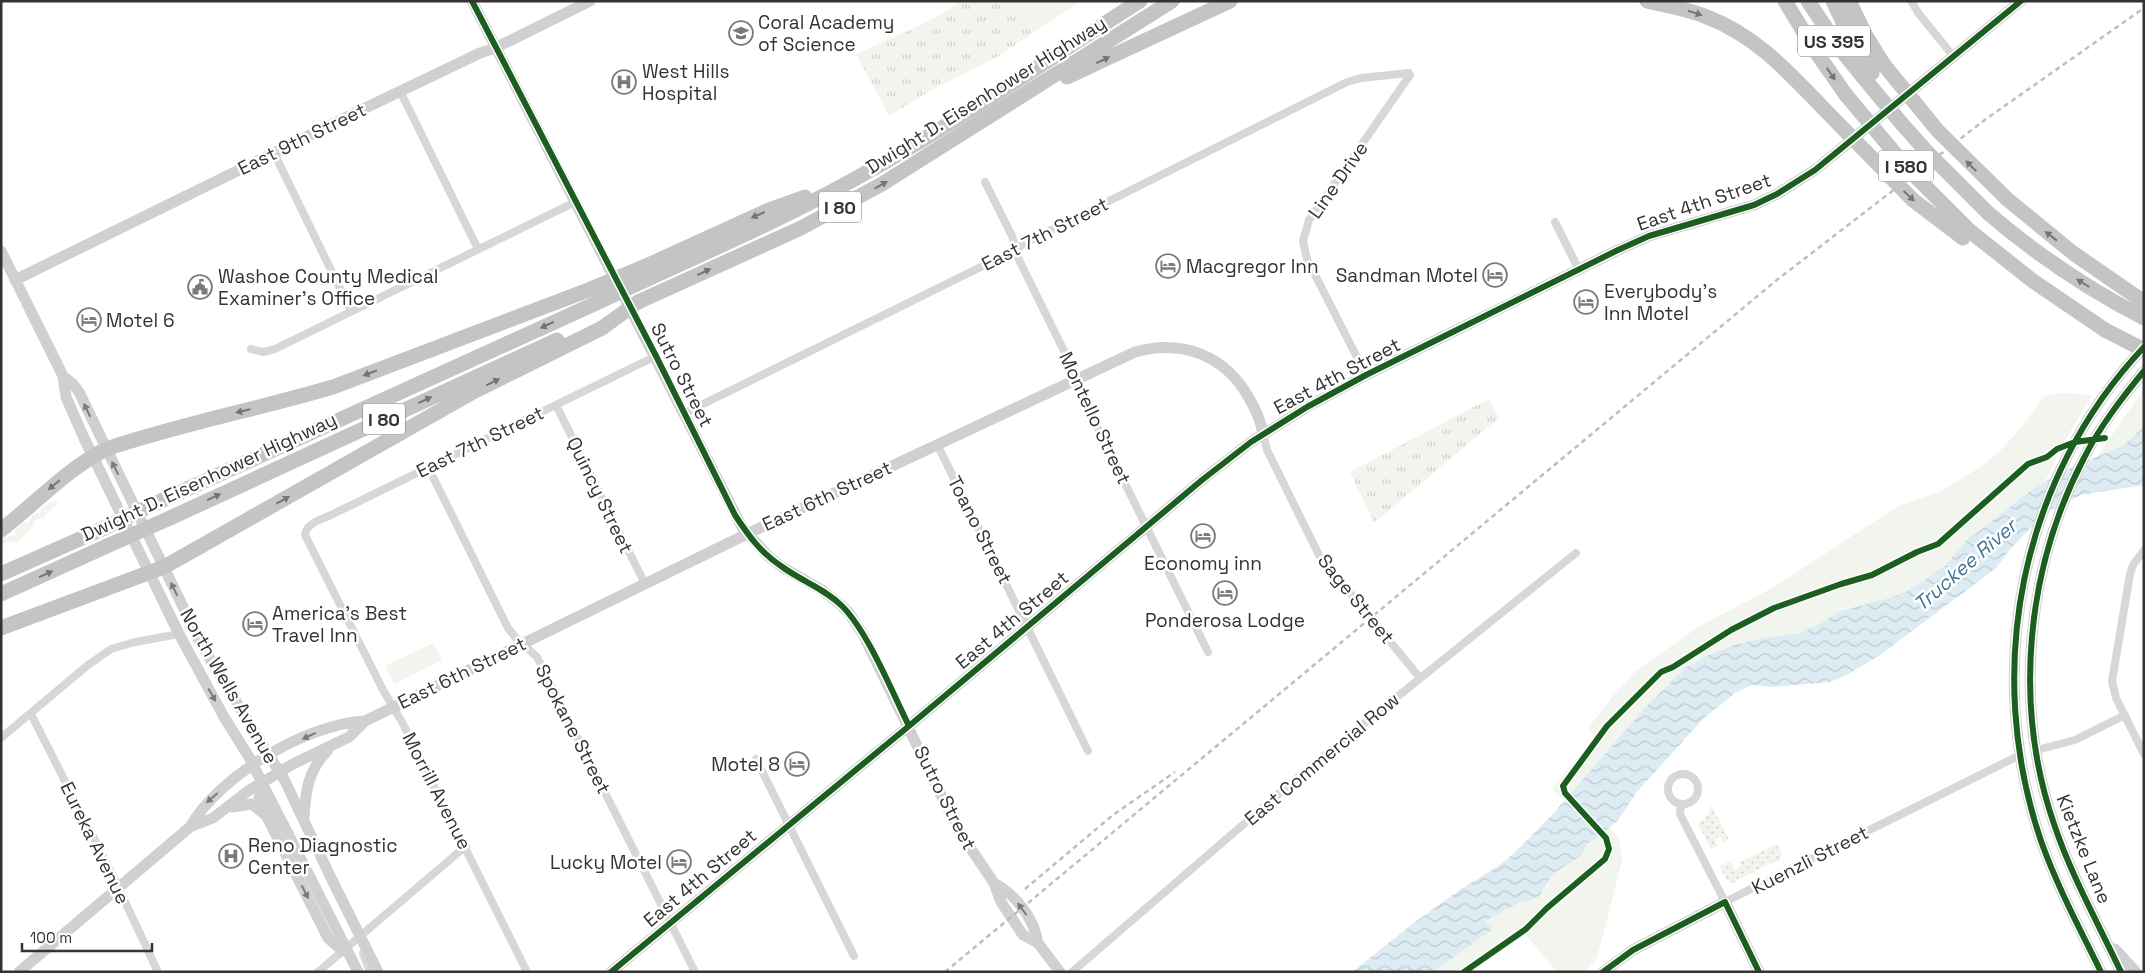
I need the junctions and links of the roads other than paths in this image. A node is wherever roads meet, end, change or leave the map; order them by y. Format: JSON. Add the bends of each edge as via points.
{"nodes":[{"id":1,"x":472,"y":1,"type":"edge"},
{"id":2,"x":590,"y":1,"type":"edge"},
{"id":3,"x":1130,"y":1,"type":"edge"},
{"id":4,"x":1140,"y":1,"type":"edge"},
{"id":5,"x":1172,"y":1,"type":"edge"},
{"id":6,"x":1230,"y":1,"type":"edge"},
{"id":7,"x":1647,"y":1,"type":"edge"},
{"id":8,"x":1775,"y":1,"type":"edge"},
{"id":9,"x":1785,"y":1,"type":"edge"},
{"id":10,"x":1808,"y":1,"type":"edge"},
{"id":11,"x":1833,"y":1,"type":"edge"},
{"id":12,"x":1849,"y":1,"type":"edge"},
{"id":13,"x":1911,"y":1,"type":"edge"},
{"id":14,"x":2021,"y":1,"type":"edge"},
{"id":15,"x":1116,"y":16,"type":"junction"},
{"id":16,"x":495,"y":48,"type":"junction"},
{"id":17,"x":1816,"y":52,"type":"junction"},
{"id":18,"x":1954,"y":57,"type":"junction"},
{"id":19,"x":1409,"y":72,"type":"joint"},
{"id":20,"x":1873,"y":72,"type":"junction"},
{"id":21,"x":400,"y":91,"type":"junction"},
{"id":22,"x":1012,"y":103,"type":"junction"},
{"id":23,"x":274,"y":152,"type":"junction"},
{"id":24,"x":984,"y":182,"type":"dead end"},
{"id":25,"x":575,"y":202,"type":"junction"},
{"id":26,"x":1555,"y":222,"type":"dead end"},
{"id":27,"x":1967,"y":235,"type":"junction"},
{"id":28,"x":478,"y":249,"type":"junction"},
{"id":29,"x":1015,"y":249,"type":"junction"},
{"id":30,"x":1,"y":251,"type":"edge"},
{"id":31,"x":1578,"y":268,"type":"junction"},
{"id":32,"x":649,"y":271,"type":"junction"},
{"id":33,"x":15,"y":280,"type":"junction"},
{"id":34,"x":2134,"y":302,"type":"edge"},
{"id":35,"x":352,"y":311,"type":"junction"},
{"id":36,"x":2144,"y":318,"type":"edge"},
{"id":37,"x":600,"y":324,"type":"junction"},
{"id":38,"x":2144,"y":348,"type":"edge"},
{"id":39,"x":250,"y":349,"type":"dead end"},
{"id":40,"x":656,"y":356,"type":"junction"},
{"id":41,"x":2144,"y":371,"type":"edge"},
{"id":42,"x":1366,"y":375,"type":"junction"},
{"id":43,"x":1076,"y":380,"type":"junction"},
{"id":44,"x":556,"y":405,"type":"junction"},
{"id":45,"x":685,"y":413,"type":"junction"},
{"id":46,"x":1263,"y":434,"type":"junction"},
{"id":47,"x":937,"y":444,"type":"junction"},
{"id":48,"x":99,"y":452,"type":"junction"},
{"id":49,"x":428,"y":467,"type":"junction"},
{"id":50,"x":1147,"y":527,"type":"junction"},
{"id":51,"x":1,"y":530,"type":"edge"},
{"id":52,"x":305,"y":531,"type":"joint"},
{"id":53,"x":747,"y":534,"type":"junction"},
{"id":54,"x":2144,"y":550,"type":"edge"},
{"id":55,"x":1576,"y":553,"type":"dead end"},
{"id":56,"x":157,"y":570,"type":"junction"},
{"id":57,"x":1,"y":574,"type":"edge"},
{"id":58,"x":645,"y":584,"type":"junction"},
{"id":59,"x":1,"y":594,"type":"edge"},
{"id":60,"x":1028,"y":625,"type":"junction"},
{"id":61,"x":1,"y":628,"type":"edge"},
{"id":62,"x":179,"y":634,"type":"junction"},
{"id":63,"x":524,"y":643,"type":"junction"},
{"id":64,"x":1208,"y":652,"type":"dead end"},
{"id":65,"x":1420,"y":678,"type":"junction"},
{"id":66,"x":2015,"y":704,"type":"junction"},
{"id":67,"x":393,"y":707,"type":"junction"},
{"id":68,"x":31,"y":714,"type":"junction"},
{"id":69,"x":2125,"y":715,"type":"junction"},
{"id":70,"x":365,"y":721,"type":"junction"},
{"id":71,"x":908,"y":726,"type":"junction"},
{"id":72,"x":1,"y":738,"type":"edge"},
{"id":73,"x":332,"y":745,"type":"junction"},
{"id":74,"x":2036,"y":750,"type":"junction"},
{"id":75,"x":1088,"y":751,"type":"dead end"},
{"id":76,"x":2144,"y":754,"type":"edge"},
{"id":77,"x":269,"y":755,"type":"junction"},
{"id":78,"x":2020,"y":755,"type":"junction"},
{"id":79,"x":756,"y":759,"type":"dead end"},
{"id":80,"x":253,"y":764,"type":"junction"},
{"id":81,"x":279,"y":772,"type":"junction"},
{"id":82,"x":262,"y":782,"type":"junction"},
{"id":83,"x":2044,"y":790,"type":"junction"},
{"id":84,"x":1681,"y":804,"type":"junction"},
{"id":85,"x":225,"y":810,"type":"junction"},
{"id":86,"x":267,"y":817,"type":"junction"},
{"id":87,"x":304,"y":821,"type":"junction"},
{"id":88,"x":789,"y":823,"type":"junction"},
{"id":89,"x":190,"y":827,"type":"junction"},
{"id":90,"x":466,"y":846,"type":"junction"},
{"id":91,"x":118,"y":888,"type":"junction"},
{"id":92,"x":1725,"y":902,"type":"junction"},
{"id":93,"x":670,"y":922,"type":"junction"},
{"id":94,"x":2079,"y":927,"type":"junction"},
{"id":95,"x":2101,"y":930,"type":"junction"},
{"id":96,"x":357,"y":939,"type":"junction"},
{"id":97,"x":343,"y":951,"type":"junction"},
{"id":98,"x":854,"y":956,"type":"dead end"},
{"id":99,"x":19,"y":972,"type":"edge"},
{"id":100,"x":158,"y":972,"type":"edge"},
{"id":101,"x":318,"y":972,"type":"edge"},
{"id":102,"x":358,"y":972,"type":"edge"},
{"id":103,"x":366,"y":972,"type":"edge"},
{"id":104,"x":370,"y":972,"type":"edge"},
{"id":105,"x":378,"y":972,"type":"edge"},
{"id":106,"x":527,"y":972,"type":"edge"},
{"id":107,"x":611,"y":972,"type":"edge"},
{"id":108,"x":695,"y":972,"type":"edge"},
{"id":109,"x":1060,"y":972,"type":"edge"},
{"id":110,"x":1072,"y":972,"type":"edge"},
{"id":111,"x":1603,"y":972,"type":"edge"},
{"id":112,"x":1759,"y":972,"type":"edge"},
{"id":113,"x":2094,"y":972,"type":"edge"},
{"id":114,"x":2101,"y":972,"type":"edge"},
{"id":115,"x":2122,"y":972,"type":"edge"},
{"id":116,"x":2136,"y":972,"type":"edge"}],
"edges":[{"from":1,"to":16,"type":"main road","name":"Sutro Street"},
{"from":2,"to":16,"type":"main road","name":"East 9th Street"},
{"from":3,"to":15,"type":"highway"},
{"from":4,"to":15,"type":"highway","name":"Dwight D. Eisenhower Highway","number":"I 80"},
{"from":5,"to":22,"type":"highway","name":"Dwight D. Eisenhower Highway","number":"I 80"},
{"from":22,"to":6,"type":"highway","one_way":true},
{"from":7,"to":27,"type":"highway","one_way":true,"bridge":true,"via":[[1705,16],[1747,37],[1776,60],[1913,200]]},
{"from":8,"to":17,"type":"highway"},
{"from":9,"to":17,"type":"highway","number":"US 395"},
{"from":10,"to":20,"type":"highway","number":"US 395","via":[[1838,46]]},
{"from":11,"to":20,"type":"highway"},
{"from":12,"to":20,"type":"highway","via":[[1866,36]]},
{"from":13,"to":18,"type":"street"},
{"from":14,"to":18,"type":"main road","name":"East 4th Street"},
{"from":15,"to":32,"type":"highway","name":"Dwight D. Eisenhower Highway","number":"I 80","one_way":true,"via":[[838,189],[772,222]]},
{"from":16,"to":21,"type":"main road","name":"East 9th Street"},
{"from":16,"to":25,"type":"main road","name":"Sutro Street"},
{"from":17,"to":27,"type":"highway","number":"I 580","one_way":true,"bridge":true,"via":[[1846,95]]},
{"from":18,"to":31,"type":"main road","name":"East 4th Street","via":[[1815,170],[1777,194],[1724,215],[1649,236]]},
{"from":19,"to":29,"type":"street","name":"East 7th Street","via":[[1346,82]]},
{"from":19,"to":42,"type":"street","name":"Line Drive","via":[[1410,75],[1309,220],[1303,241],[1307,259]]},
{"from":34,"to":20,"type":"highway","one_way":true,"bridge":true,"via":[[2007,199]]},
{"from":34,"to":20,"type":"highway","number":"I 580","one_way":true,"bridge":true,"via":[[2050,261],[1988,213],[1902,124]]},
{"from":21,"to":23,"type":"main road","name":"East 9th Street"},
{"from":21,"to":28,"type":"street"},
{"from":37,"to":22,"type":"highway","name":"Dwight D. Eisenhower Highway","number":"I 80","one_way":true,"bridge":true,"via":[[638,302],[801,228],[854,200]]},
{"from":23,"to":33,"type":"main road","name":"East 9th Street"},
{"from":23,"to":35,"type":"street"},
{"from":24,"to":29,"type":"street","name":"Montello Street","via":[[1012,236]]},
{"from":25,"to":28,"type":"street"},
{"from":25,"to":40,"type":"main road","name":"Sutro Street"},
{"from":26,"to":31,"type":"street"},
{"from":27,"to":38,"type":"highway","bridge":true,"via":[[2105,330]]},
{"from":28,"to":35,"type":"street"},
{"from":29,"to":43,"type":"street","name":"Montello Street"},
{"from":29,"to":45,"type":"street","name":"East 7th Street"},
{"from":30,"to":33,"type":"main road","name":"North Wells Avenue"},
{"from":31,"to":42,"type":"main road","name":"East 4th Street"},
{"from":32,"to":48,"type":"highway","one_way":true,"bridge":true,"via":[[591,288],[333,386],[196,422]]},
{"from":32,"to":57,"type":"highway","name":"Dwight D. Eisenhower Highway","number":"I 80","one_way":true,"bridge":true,"via":[[592,305]]},
{"from":33,"to":48,"type":"main road","name":"North Wells Avenue","via":[[63,376],[66,397]]},
{"from":34,"to":36,"type":"highway","number":"I 580"},
{"from":35,"to":39,"type":"street","via":[[275,349],[263,352]]},
{"from":56,"to":37,"type":"highway","one_way":true},
{"from":59,"to":37,"type":"highway","name":"Dwight D. Eisenhower Highway","number":"I 80","one_way":true,"bridge":true},
{"from":38,"to":66,"type":"main road","name":"Kietzke Lane","via":[[2118,376],[2082,428],[2053,484],[2036,529],[2016,636]]},
{"from":40,"to":44,"type":"street","name":"East 7th Street"},
{"from":40,"to":45,"type":"main road","name":"Sutro Street"},
{"from":41,"to":74,"type":"main road","name":"Kietzke Lane","via":[[2091,445],[2060,510],[2047,549],[2032,638],[2030,685]]},
{"from":42,"to":46,"type":"main road","name":"East 4th Street"},
{"from":43,"to":46,"type":"main road","name":"East 6th Street","via":[[1135,352],[1174,347],[1187,349],[1215,360],[1235,377],[1260,417]]},
{"from":43,"to":47,"type":"main road","name":"East 6th Street"},
{"from":43,"to":50,"type":"street","name":"Montello Street"},
{"from":44,"to":49,"type":"street","name":"East 7th Street"},
{"from":44,"to":58,"type":"street","name":"Quincy Street"},
{"from":45,"to":53,"type":"main road","name":"Sutro Street"},
{"from":46,"to":50,"type":"main road","name":"East 4th Street"},
{"from":46,"to":65,"type":"street","name":"Sage Street","via":[[1267,450],[1319,555]]},
{"from":47,"to":53,"type":"main road","name":"East 6th Street"},
{"from":47,"to":60,"type":"street","name":"Toano Street"},
{"from":48,"to":51,"type":"highway","one_way":true,"via":[[56,483]]},
{"from":48,"to":56,"type":"main road","name":"North Wells Avenue"},
{"from":49,"to":52,"type":"street","name":"East 7th Street","via":[[312,524]]},
{"from":49,"to":63,"type":"street","name":"Spokane Street","via":[[508,628]]},
{"from":50,"to":60,"type":"main road","name":"East 4th Street"},
{"from":50,"to":64,"type":"street","name":"Montello Street"},
{"from":52,"to":67,"type":"street","name":"Morrill Avenue"},
{"from":53,"to":58,"type":"main road","name":"East 6th Street"},
{"from":53,"to":71,"type":"main road","name":"Sutro Street","via":[[782,567],[822,590],[849,613],[864,636]]},
{"from":54,"to":69,"type":"street","via":[[2130,574],[2113,671],[2114,689]]},
{"from":55,"to":65,"type":"street","name":"East Commercial Row"},
{"from":56,"to":61,"type":"highway"},
{"from":56,"to":62,"type":"main road","name":"North Wells Avenue"},
{"from":77,"to":56,"type":"main road","name":"North Wells Avenue","one_way":true},
{"from":58,"to":63,"type":"main road","name":"East 6th Street"},
{"from":60,"to":71,"type":"main road","name":"East 4th Street"},
{"from":60,"to":75,"type":"street","name":"Toano Street"},
{"from":62,"to":68,"type":"street","via":[[111,649]]},
{"from":62,"to":80,"type":"main road","name":"North Wells Avenue","one_way":true},
{"from":63,"to":67,"type":"main road","name":"East 6th Street"},
{"from":63,"to":93,"type":"street","name":"Spokane Street","via":[[537,657]]},
{"from":65,"to":110,"type":"street","name":"East Commercial Row","via":[[1310,767]]},
{"from":66,"to":74,"type":"main road","via":[[2022,713],[2028,745]]},
{"from":66,"to":78,"type":"main road","name":"Kietzke Lane"},
{"from":67,"to":70,"type":"main road","name":"East 6th Street"},
{"from":67,"to":90,"type":"street","name":"Morrill Avenue"},
{"from":68,"to":72,"type":"street"},
{"from":68,"to":91,"type":"street","name":"Eureka Avenue"},
{"from":69,"to":74,"type":"street","via":[[2075,740]]},
{"from":69,"to":76,"type":"street"},
{"from":70,"to":73,"type":"main road","name":"East 6th Street","via":[[349,736]]},
{"from":70,"to":77,"type":"main road","name":"East 6th Street","one_way":true,"via":[[328,727]]},
{"from":71,"to":88,"type":"main road","name":"East 4th Street"},
{"from":71,"to":109,"type":"main road","name":"Sutro Street","via":[[963,837],[994,883],[1010,893],[1030,920],[1038,943]]},
{"from":73,"to":81,"type":"main road","name":"East 6th Street"},
{"from":73,"to":87,"type":"main road","via":[[310,775]]},
{"from":74,"to":83,"type":"main road","name":"Kietzke Lane"},
{"from":77,"to":80,"type":"main road","name":"East 6th Street"},
{"from":77,"to":81,"type":"main road","name":"North Wells Avenue"},
{"from":78,"to":83,"type":"main road","via":[[2027,761],[2037,785]]},
{"from":78,"to":92,"type":"street","name":"Kuenzli Street"},
{"from":78,"to":94,"type":"main road","name":"Kietzke Lane","via":[[2041,839]]},
{"from":79,"to":88,"type":"street"},
{"from":80,"to":82,"type":"main road","name":"North Wells Avenue"},
{"from":80,"to":89,"type":"main road","name":"East 6th Street","one_way":true,"via":[[205,804]]},
{"from":81,"to":82,"type":"main road","name":"East 6th Street"},
{"from":81,"to":87,"type":"main road","name":"North Wells Avenue"},
{"from":82,"to":85,"type":"main road","name":"East 6th Street"},
{"from":82,"to":86,"type":"main road","via":[[259,800]]},
{"from":82,"to":102,"type":"main road","name":"North Wells Avenue","bridge":true},
{"from":83,"to":95,"type":"main road","name":"Kietzke Lane","via":[[2067,859]]},
{"from":84,"to":84,"type":"street","via":[[1689,804],[1698,792],[1695,779],[1689,775],[1682,774],[1671,780],[1668,793]]},
{"from":84,"to":92,"type":"street","via":[[1680,814]]},
{"from":85,"to":86,"type":"main road","via":[[252,804]]},
{"from":85,"to":89,"type":"main road","name":"East 6th Street"},
{"from":86,"to":97,"type":"main road","one_way":true,"via":[[328,938]]},
{"from":87,"to":105,"type":"main road","name":"North Wells Avenue","bridge":true},
{"from":88,"to":93,"type":"main road","name":"East 4th Street"},
{"from":88,"to":98,"type":"street"},
{"from":89,"to":91,"type":"main road","name":"East 6th Street"},
{"from":90,"to":96,"type":"street"},
{"from":90,"to":106,"type":"street","name":"Morrill Avenue"},
{"from":91,"to":99,"type":"main road","name":"East 6th Street"},
{"from":91,"to":100,"type":"street","name":"Eureka Avenue"},
{"from":92,"to":111,"type":"main road","name":"Kuenzli Street","via":[[1633,950]]},
{"from":92,"to":112,"type":"main road"},
{"from":93,"to":107,"type":"main road","name":"East 4th Street"},
{"from":93,"to":108,"type":"street","name":"Spokane Street"},
{"from":94,"to":113,"type":"main road"},
{"from":94,"to":114,"type":"main road","name":"Kietzke Lane"},
{"from":95,"to":115,"type":"main road","name":"Kietzke Lane"},
{"from":95,"to":116,"type":"main road"},
{"from":96,"to":97,"type":"street"},
{"from":96,"to":104,"type":"street"},
{"from":97,"to":101,"type":"street"},
{"from":97,"to":103,"type":"street"}]}
